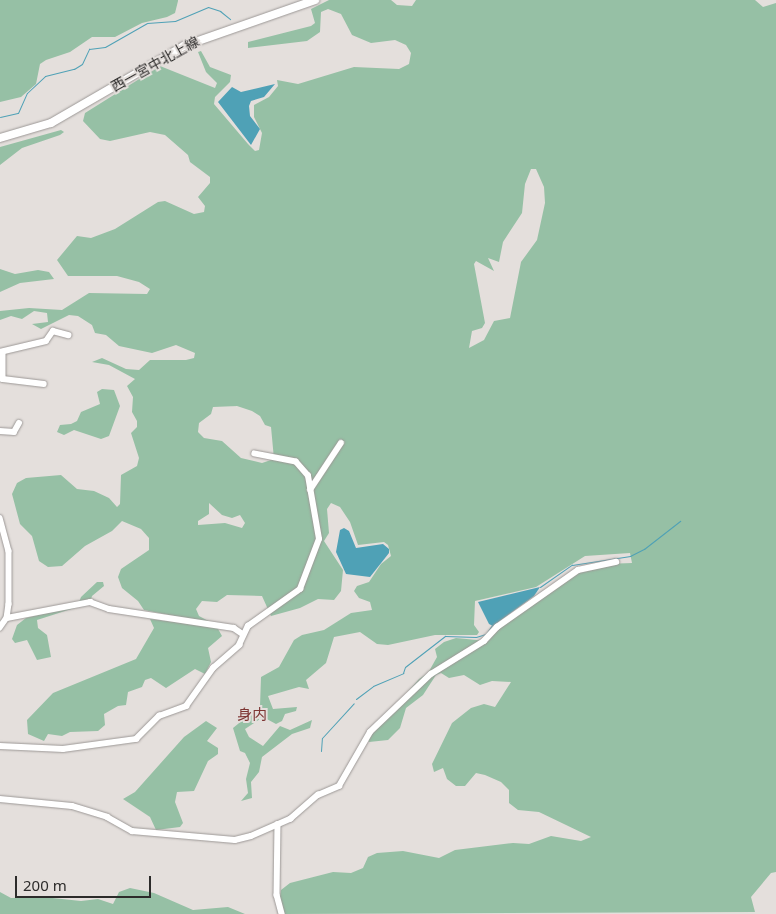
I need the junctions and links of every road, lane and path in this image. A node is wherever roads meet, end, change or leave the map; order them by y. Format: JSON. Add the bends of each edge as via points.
{"nodes":[{"id":1,"x":315,"y":0,"type":"edge"},
{"id":2,"x":2,"y":139,"type":"edge"},
{"id":3,"x":68,"y":335,"type":"dead end"},
{"id":4,"x":1,"y":352,"type":"edge"},
{"id":5,"x":44,"y":384,"type":"dead end"},
{"id":6,"x":19,"y":423,"type":"dead end"},
{"id":7,"x":0,"y":431,"type":"edge"},
{"id":8,"x":341,"y":443,"type":"dead end"},
{"id":9,"x":255,"y":454,"type":"dead end"},
{"id":10,"x":310,"y":490,"type":"junction"},
{"id":11,"x":0,"y":518,"type":"edge"},
{"id":12,"x":616,"y":562,"type":"dead end"},
{"id":13,"x":7,"y":618,"type":"junction"},
{"id":14,"x":0,"y":628,"type":"edge"},
{"id":15,"x":243,"y":634,"type":"junction"},
{"id":16,"x":0,"y":746,"type":"edge"},
{"id":17,"x":0,"y":799,"type":"edge"},
{"id":18,"x":278,"y":824,"type":"junction"},
{"id":19,"x":282,"y":914,"type":"edge"}],
"edges":[{"from":1,"to":2,"type":"main road","name":"西一宮中北上線","via":[[184,46],[51,123]]},
{"from":3,"to":4,"type":"street","via":[[53,331],[46,341]]},
{"from":4,"to":5,"type":"street","via":[[3,379]]},
{"from":6,"to":7,"type":"street","via":[[14,432]]},
{"from":8,"to":10,"type":"street"},
{"from":9,"to":10,"type":"street","via":[[296,462],[305,470]]},
{"from":10,"to":15,"type":"street","via":[[319,539],[304,582],[296,593],[266,611]]},
{"from":11,"to":13,"type":"street","via":[[9,551]]},
{"from":12,"to":18,"type":"street","via":[[578,570],[497,627],[484,640],[431,674],[370,732],[339,786],[318,795],[290,819]]},
{"from":13,"to":14,"type":"street"},
{"from":13,"to":15,"type":"street","via":[[90,602],[110,609],[234,628]]},
{"from":15,"to":16,"type":"street","via":[[239,645],[213,668],[186,706],[159,716],[136,739],[63,748]]},
{"from":17,"to":18,"type":"street","via":[[72,806],[106,816],[132,831],[235,840]]},
{"from":18,"to":19,"type":"street","via":[[276,895]]}]}
